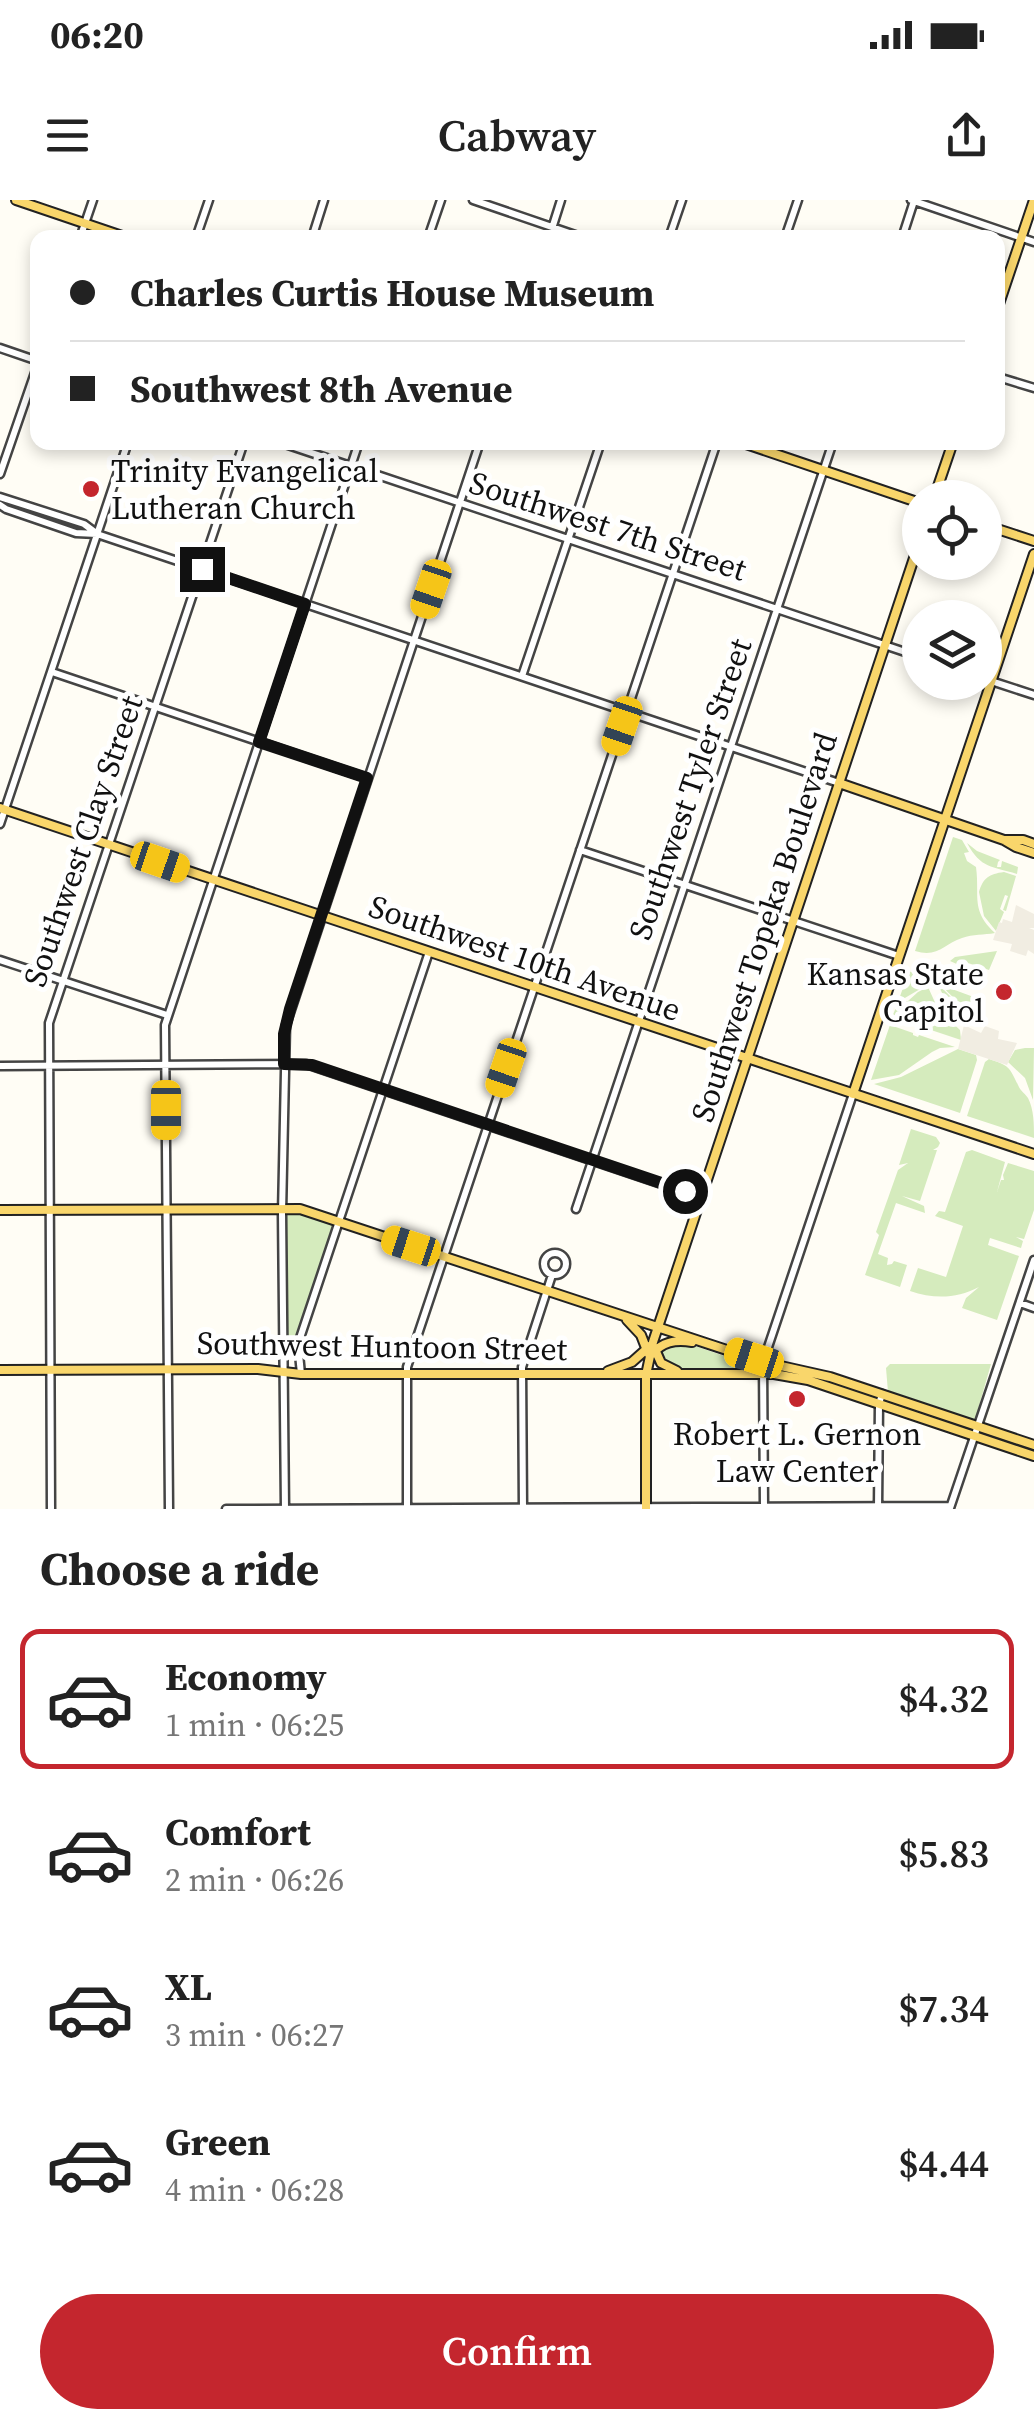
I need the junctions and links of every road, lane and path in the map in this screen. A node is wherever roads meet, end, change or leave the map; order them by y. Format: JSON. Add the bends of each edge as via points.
{"nodes":[{"id":1,"x":16,"y":200,"type":"edge"},
{"id":2,"x":93,"y":200,"type":"edge"},
{"id":3,"x":209,"y":200,"type":"edge"},
{"id":4,"x":324,"y":200,"type":"edge"},
{"id":5,"x":441,"y":200,"type":"edge"},
{"id":6,"x":473,"y":200,"type":"edge"},
{"id":7,"x":561,"y":200,"type":"edge"},
{"id":8,"x":682,"y":200,"type":"edge"},
{"id":9,"x":798,"y":200,"type":"edge"},
{"id":10,"x":913,"y":200,"type":"edge"},
{"id":11,"x":1034,"y":200,"type":"edge"},
{"id":12,"x":85,"y":223,"type":"junction"},
{"id":13,"x":552,"y":227,"type":"junction"},
{"id":14,"x":83,"y":230,"type":"edge"},
{"id":15,"x":105,"y":230,"type":"edge"},
{"id":16,"x":199,"y":230,"type":"edge"},
{"id":17,"x":315,"y":230,"type":"edge"},
{"id":18,"x":431,"y":230,"type":"edge"},
{"id":19,"x":551,"y":230,"type":"edge"},
{"id":20,"x":561,"y":230,"type":"edge"},
{"id":21,"x":672,"y":230,"type":"edge"},
{"id":22,"x":788,"y":230,"type":"edge"},
{"id":23,"x":904,"y":230,"type":"edge"},
{"id":24,"x":1001,"y":230,"type":"edge"},
{"id":25,"x":1005,"y":232,"type":"edge"},
{"id":26,"x":1021,"y":237,"type":"junction"},
{"id":27,"x":1034,"y":242,"type":"edge"},
{"id":28,"x":1005,"y":286,"type":"edge"},
{"id":29,"x":0,"y":348,"type":"edge"},
{"id":30,"x":30,"y":359,"type":"edge"},
{"id":31,"x":1005,"y":379,"type":"edge"},
{"id":32,"x":30,"y":386,"type":"edge"},
{"id":33,"x":1034,"y":388,"type":"edge"},
{"id":34,"x":125,"y":450,"type":"edge"},
{"id":35,"x":241,"y":450,"type":"edge"},
{"id":36,"x":304,"y":450,"type":"edge"},
{"id":37,"x":356,"y":450,"type":"edge"},
{"id":38,"x":477,"y":450,"type":"edge"},
{"id":39,"x":598,"y":450,"type":"edge"},
{"id":40,"x":714,"y":450,"type":"edge"},
{"id":41,"x":764,"y":450,"type":"edge"},
{"id":42,"x":830,"y":450,"type":"edge"},
{"id":43,"x":949,"y":450,"type":"edge"},
{"id":44,"x":351,"y":466,"type":"junction"},
{"id":45,"x":824,"y":470,"type":"junction"},
{"id":46,"x":0,"y":474,"type":"edge"},
{"id":47,"x":940,"y":480,"type":"edge"},
{"id":48,"x":902,"y":497,"type":"edge"},
{"id":49,"x":0,"y":501,"type":"edge"},
{"id":50,"x":460,"y":502,"type":"junction"},
{"id":51,"x":1002,"y":531,"type":"edge"},
{"id":52,"x":97,"y":534,"type":"junction"},
{"id":53,"x":569,"y":539,"type":"junction"},
{"id":54,"x":1034,"y":541,"type":"edge"},
{"id":55,"x":1034,"y":554,"type":"edge"},
{"id":56,"x":202,"y":569,"type":"junction"},
{"id":57,"x":673,"y":574,"type":"junction"},
{"id":58,"x":907,"y":580,"type":"edge"},
{"id":59,"x":305,"y":604,"type":"junction"},
{"id":60,"x":777,"y":609,"type":"junction"},
{"id":61,"x":414,"y":640,"type":"junction"},
{"id":62,"x":1002,"y":642,"type":"edge"},
{"id":63,"x":885,"y":645,"type":"junction"},
{"id":64,"x":902,"y":651,"type":"edge"},
{"id":65,"x":52,"y":672,"type":"junction"},
{"id":66,"x":522,"y":676,"type":"junction"},
{"id":67,"x":1002,"y":685,"type":"edge"},
{"id":68,"x":1034,"y":695,"type":"edge"},
{"id":69,"x":982,"y":700,"type":"edge"},
{"id":70,"x":155,"y":707,"type":"junction"},
{"id":71,"x":626,"y":711,"type":"junction"},
{"id":72,"x":259,"y":742,"type":"junction"},
{"id":73,"x":731,"y":746,"type":"junction"},
{"id":74,"x":367,"y":778,"type":"junction"},
{"id":75,"x":839,"y":782,"type":"junction"},
{"id":76,"x":2,"y":809,"type":"edge"},
{"id":77,"x":945,"y":820,"type":"junction"},
{"id":78,"x":0,"y":824,"type":"edge"},
{"id":79,"x":1004,"y":840,"type":"junction"},
{"id":80,"x":108,"y":844,"type":"junction"},
{"id":81,"x":1034,"y":844,"type":"edge"},
{"id":82,"x":580,"y":850,"type":"junction"},
{"id":83,"x":1034,"y":853,"type":"edge"},
{"id":84,"x":213,"y":879,"type":"junction"},
{"id":85,"x":684,"y":885,"type":"junction"},
{"id":86,"x":321,"y":916,"type":"junction"},
{"id":87,"x":793,"y":920,"type":"junction"},
{"id":88,"x":429,"y":952,"type":"junction"},
{"id":89,"x":899,"y":956,"type":"junction"},
{"id":90,"x":0,"y":960,"type":"edge"},
{"id":91,"x":63,"y":981,"type":"junction"},
{"id":92,"x":534,"y":987,"type":"junction"},
{"id":93,"x":167,"y":1016,"type":"junction"},
{"id":94,"x":638,"y":1022,"type":"junction"},
{"id":95,"x":747,"y":1058,"type":"junction"},
{"id":96,"x":284,"y":1064,"type":"junction"},
{"id":97,"x":49,"y":1065,"type":"junction"},
{"id":98,"x":166,"y":1065,"type":"junction"},
{"id":99,"x":0,"y":1066,"type":"edge"},
{"id":100,"x":382,"y":1089,"type":"junction"},
{"id":101,"x":854,"y":1094,"type":"junction"},
{"id":102,"x":488,"y":1124,"type":"junction"},
{"id":103,"x":1034,"y":1154,"type":"edge"},
{"id":104,"x":592,"y":1160,"type":"junction"},
{"id":105,"x":700,"y":1197,"type":"junction"},
{"id":106,"x":284,"y":1209,"type":"junction"},
{"id":107,"x":576,"y":1209,"type":"dead end"},
{"id":108,"x":0,"y":1210,"type":"edge"},
{"id":109,"x":50,"y":1210,"type":"junction"},
{"id":110,"x":166,"y":1210,"type":"junction"},
{"id":111,"x":338,"y":1221,"type":"junction"},
{"id":112,"x":443,"y":1256,"type":"junction"},
{"id":113,"x":1034,"y":1260,"type":"edge"},
{"id":114,"x":552,"y":1275,"type":"dead end"},
{"id":115,"x":547,"y":1290,"type":"junction"},
{"id":116,"x":1020,"y":1303,"type":"junction"},
{"id":117,"x":1034,"y":1308,"type":"edge"},
{"id":118,"x":621,"y":1315,"type":"junction"},
{"id":119,"x":658,"y":1327,"type":"junction"},
{"id":120,"x":651,"y":1350,"type":"junction"},
{"id":121,"x":763,"y":1362,"type":"junction"},
{"id":122,"x":167,"y":1369,"type":"junction"},
{"id":123,"x":0,"y":1370,"type":"edge"},
{"id":124,"x":50,"y":1370,"type":"junction"},
{"id":125,"x":284,"y":1372,"type":"junction"},
{"id":126,"x":407,"y":1373,"type":"junction"},
{"id":127,"x":522,"y":1373,"type":"junction"},
{"id":128,"x":764,"y":1373,"type":"junction"},
{"id":129,"x":301,"y":1374,"type":"junction"},
{"id":130,"x":598,"y":1374,"type":"junction"},
{"id":131,"x":687,"y":1374,"type":"junction"},
{"id":132,"x":646,"y":1375,"type":"junction"},
{"id":133,"x":882,"y":1394,"type":"junction"},
{"id":134,"x":879,"y":1404,"type":"junction"},
{"id":135,"x":978,"y":1426,"type":"junction"},
{"id":136,"x":975,"y":1436,"type":"junction"},
{"id":137,"x":1034,"y":1445,"type":"edge"},
{"id":138,"x":1034,"y":1456,"type":"edge"},
{"id":139,"x":646,"y":1508,"type":"edge"},
{"id":140,"x":764,"y":1508,"type":"edge"},
{"id":141,"x":878,"y":1508,"type":"edge"},
{"id":142,"x":950,"y":1508,"type":"edge"},
{"id":143,"x":50,"y":1509,"type":"edge"},
{"id":144,"x":168,"y":1509,"type":"edge"},
{"id":145,"x":226,"y":1509,"type":"edge"},
{"id":146,"x":285,"y":1509,"type":"edge"},
{"id":147,"x":407,"y":1509,"type":"edge"},
{"id":148,"x":522,"y":1509,"type":"edge"}],
"edges":[{"from":1,"to":12,"type":"main road"},
{"from":2,"to":12,"type":"street"},
{"from":3,"to":16,"type":"street"},
{"from":4,"to":17,"type":"street"},
{"from":5,"to":18,"type":"street"},
{"from":6,"to":13,"type":"street"},
{"from":7,"to":13,"type":"street"},
{"from":8,"to":21,"type":"street"},
{"from":9,"to":22,"type":"street"},
{"from":10,"to":23,"type":"street"},
{"from":10,"to":24,"type":"street"},
{"from":11,"to":26,"type":"main road"},
{"from":12,"to":14,"type":"street"},
{"from":12,"to":15,"type":"main road"},
{"from":13,"to":19,"type":"street"},
{"from":13,"to":20,"type":"street"},
{"from":25,"to":26,"type":"street"},
{"from":26,"to":27,"type":"street"},
{"from":26,"to":28,"type":"main road"},
{"from":29,"to":30,"type":"street"},
{"from":31,"to":33,"type":"street"},
{"from":32,"to":46,"type":"street"},
{"from":34,"to":52,"type":"street"},
{"from":35,"to":56,"type":"street","name":"Southwest Clay Street"},
{"from":36,"to":44,"type":"street","name":"Southwest 7th Street"},
{"from":37,"to":44,"type":"street"},
{"from":38,"to":50,"type":"street"},
{"from":39,"to":53,"type":"street"},
{"from":40,"to":57,"type":"street"},
{"from":41,"to":45,"type":"main road"},
{"from":42,"to":45,"type":"street","name":"Southwest Tyler Street"},
{"from":43,"to":47,"type":"main road"},
{"from":44,"to":50,"type":"street","name":"Southwest 7th Street"},
{"from":44,"to":59,"type":"street"},
{"from":45,"to":48,"type":"main road"},
{"from":45,"to":60,"type":"street","name":"Southwest Tyler Street"},
{"from":49,"to":52,"type":"street","via":[[84,524]]},
{"from":50,"to":53,"type":"street","name":"Southwest 7th Street"},
{"from":50,"to":61,"type":"street"},
{"from":51,"to":54,"type":"main road"},
{"from":52,"to":56,"type":"street"},
{"from":52,"to":65,"type":"street"},
{"from":53,"to":57,"type":"street","name":"Southwest 7th Street"},
{"from":53,"to":66,"type":"street"},
{"from":55,"to":62,"type":"main road"},
{"from":56,"to":59,"type":"street"},
{"from":56,"to":70,"type":"street","name":"Southwest Clay Street"},
{"from":57,"to":60,"type":"street","name":"Southwest 7th Street"},
{"from":57,"to":71,"type":"street"},
{"from":58,"to":63,"type":"main road","name":"Southwest Topeka Boulevard"},
{"from":59,"to":61,"type":"street"},
{"from":59,"to":72,"type":"street"},
{"from":60,"to":63,"type":"street","name":"Southwest 7th Street"},
{"from":60,"to":73,"type":"street","name":"Southwest Tyler Street"},
{"from":61,"to":66,"type":"street"},
{"from":61,"to":74,"type":"street"},
{"from":63,"to":64,"type":"street","name":"Southwest 7th Street"},
{"from":63,"to":75,"type":"main road","name":"Southwest Topeka Boulevard"},
{"from":65,"to":70,"type":"street"},
{"from":65,"to":76,"type":"street"},
{"from":66,"to":71,"type":"street"},
{"from":67,"to":68,"type":"street"},
{"from":69,"to":77,"type":"main road"},
{"from":70,"to":72,"type":"street"},
{"from":70,"to":80,"type":"street","name":"Southwest Clay Street"},
{"from":71,"to":73,"type":"street"},
{"from":71,"to":82,"type":"street"},
{"from":72,"to":74,"type":"street"},
{"from":72,"to":84,"type":"street"},
{"from":73,"to":75,"type":"street"},
{"from":73,"to":85,"type":"street","name":"Southwest Tyler Street"},
{"from":74,"to":86,"type":"street"},
{"from":75,"to":77,"type":"main road"},
{"from":75,"to":87,"type":"main road","name":"Southwest Topeka Boulevard"},
{"from":76,"to":78,"type":"street"},
{"from":76,"to":80,"type":"main road","name":"Southwest 10th Avenue"},
{"from":77,"to":79,"type":"main road"},
{"from":77,"to":89,"type":"main road"},
{"from":79,"to":81,"type":"main road"},
{"from":79,"to":83,"type":"main road"},
{"from":80,"to":84,"type":"main road","name":"Southwest 10th Avenue"},
{"from":80,"to":91,"type":"street","name":"Southwest Clay Street"},
{"from":82,"to":85,"type":"street"},
{"from":82,"to":92,"type":"street"},
{"from":84,"to":86,"type":"main road","name":"Southwest 10th Avenue"},
{"from":84,"to":93,"type":"street"},
{"from":85,"to":87,"type":"street"},
{"from":85,"to":94,"type":"street","name":"Southwest Tyler Street"},
{"from":86,"to":88,"type":"main road","name":"Southwest 10th Avenue"},
{"from":86,"to":96,"type":"street","via":[[286,1025]]},
{"from":87,"to":89,"type":"street"},
{"from":87,"to":95,"type":"main road","name":"Southwest Topeka Boulevard"},
{"from":88,"to":92,"type":"main road","name":"Southwest 10th Avenue"},
{"from":88,"to":100,"type":"street"},
{"from":89,"to":101,"type":"main road"},
{"from":90,"to":91,"type":"street"},
{"from":91,"to":93,"type":"street"},
{"from":91,"to":97,"type":"street","name":"Southwest Clay Street","via":[[50,1024]]},
{"from":92,"to":94,"type":"main road","name":"Southwest 10th Avenue"},
{"from":92,"to":102,"type":"street"},
{"from":93,"to":98,"type":"street"},
{"from":94,"to":95,"type":"main road","name":"Southwest 10th Avenue"},
{"from":94,"to":104,"type":"street","name":"Southwest Tyler Street"},
{"from":95,"to":101,"type":"main road","name":"Southwest 10th Avenue"},
{"from":95,"to":105,"type":"main road","name":"Southwest Topeka Boulevard"},
{"from":96,"to":98,"type":"street"},
{"from":96,"to":100,"type":"street","via":[[312,1065]]},
{"from":96,"to":106,"type":"street"},
{"from":97,"to":98,"type":"street"},
{"from":97,"to":99,"type":"street"},
{"from":97,"to":109,"type":"street","name":"Southwest Clay Street"},
{"from":98,"to":110,"type":"street"},
{"from":100,"to":102,"type":"street"},
{"from":100,"to":111,"type":"street"},
{"from":101,"to":103,"type":"main road","name":"Southwest 10th Avenue"},
{"from":101,"to":121,"type":"street"},
{"from":102,"to":104,"type":"street"},
{"from":102,"to":112,"type":"street"},
{"from":104,"to":105,"type":"street"},
{"from":104,"to":107,"type":"street","name":"Southwest Tyler Street"},
{"from":105,"to":119,"type":"main road","name":"Southwest Topeka Boulevard"},
{"from":106,"to":110,"type":"main road"},
{"from":106,"to":111,"type":"main road"},
{"from":106,"to":125,"type":"street"},
{"from":108,"to":109,"type":"main road"},
{"from":109,"to":110,"type":"main road"},
{"from":109,"to":124,"type":"street","name":"Southwest Clay Street"},
{"from":110,"to":122,"type":"street"},
{"from":111,"to":112,"type":"main road"},
{"from":111,"to":129,"type":"street","via":[[298,1344]]},
{"from":112,"to":115,"type":"main road"},
{"from":112,"to":126,"type":"street"},
{"from":113,"to":116,"type":"street"},
{"from":114,"to":115,"type":"street"},
{"from":115,"to":118,"type":"main road"},
{"from":115,"to":127,"type":"street"},
{"from":116,"to":117,"type":"street"},
{"from":116,"to":135,"type":"street"},
{"from":118,"to":119,"type":"main road"},
{"from":118,"to":120,"type":"main road"},
{"from":119,"to":120,"type":"main road","name":"Southwest Topeka Boulevard"},
{"from":119,"to":121,"type":"main road"},
{"from":120,"to":121,"type":"main road","via":[[682,1341]]},
{"from":120,"to":130,"type":"main road"},
{"from":120,"to":131,"type":"main road","via":[[666,1367]]},
{"from":120,"to":132,"type":"main road","name":"Southwest Topeka Boulevard"},
{"from":121,"to":128,"type":"street"},
{"from":121,"to":133,"type":"main road"},
{"from":122,"to":124,"type":"main road","name":"Southwest Huntoon Street"},
{"from":122,"to":125,"type":"main road","name":"Southwest Huntoon Street"},
{"from":122,"to":144,"type":"street"},
{"from":123,"to":124,"type":"main road","name":"Southwest Huntoon Street"},
{"from":124,"to":143,"type":"street","name":"Southwest Clay Street"},
{"from":125,"to":129,"type":"main road","name":"Southwest Huntoon Street"},
{"from":125,"to":146,"type":"street"},
{"from":126,"to":127,"type":"main road","name":"Southwest Huntoon Street"},
{"from":126,"to":129,"type":"main road","name":"Southwest Huntoon Street"},
{"from":126,"to":147,"type":"street"},
{"from":127,"to":130,"type":"main road","name":"Southwest Huntoon Street"},
{"from":127,"to":148,"type":"street"},
{"from":128,"to":131,"type":"main road","name":"Southwest Huntoon Street"},
{"from":128,"to":134,"type":"main road","name":"Southwest Huntoon Street"},
{"from":128,"to":140,"type":"street"},
{"from":130,"to":132,"type":"main road","name":"Southwest Huntoon Street"},
{"from":131,"to":132,"type":"main road","name":"Southwest Huntoon Street"},
{"from":132,"to":139,"type":"main road","name":"Southwest Topeka Boulevard"},
{"from":133,"to":134,"type":"street"},
{"from":133,"to":135,"type":"main road"},
{"from":134,"to":136,"type":"main road","name":"Southwest Huntoon Street"},
{"from":134,"to":141,"type":"street"},
{"from":135,"to":136,"type":"street"},
{"from":135,"to":137,"type":"main road"},
{"from":136,"to":138,"type":"main road","name":"Southwest Huntoon Street"},
{"from":136,"to":142,"type":"street"},
{"from":139,"to":140,"type":"street"},
{"from":139,"to":148,"type":"street"},
{"from":140,"to":141,"type":"street"},
{"from":141,"to":142,"type":"street"},
{"from":145,"to":146,"type":"street"},
{"from":146,"to":147,"type":"street"},
{"from":147,"to":148,"type":"street"}]}
